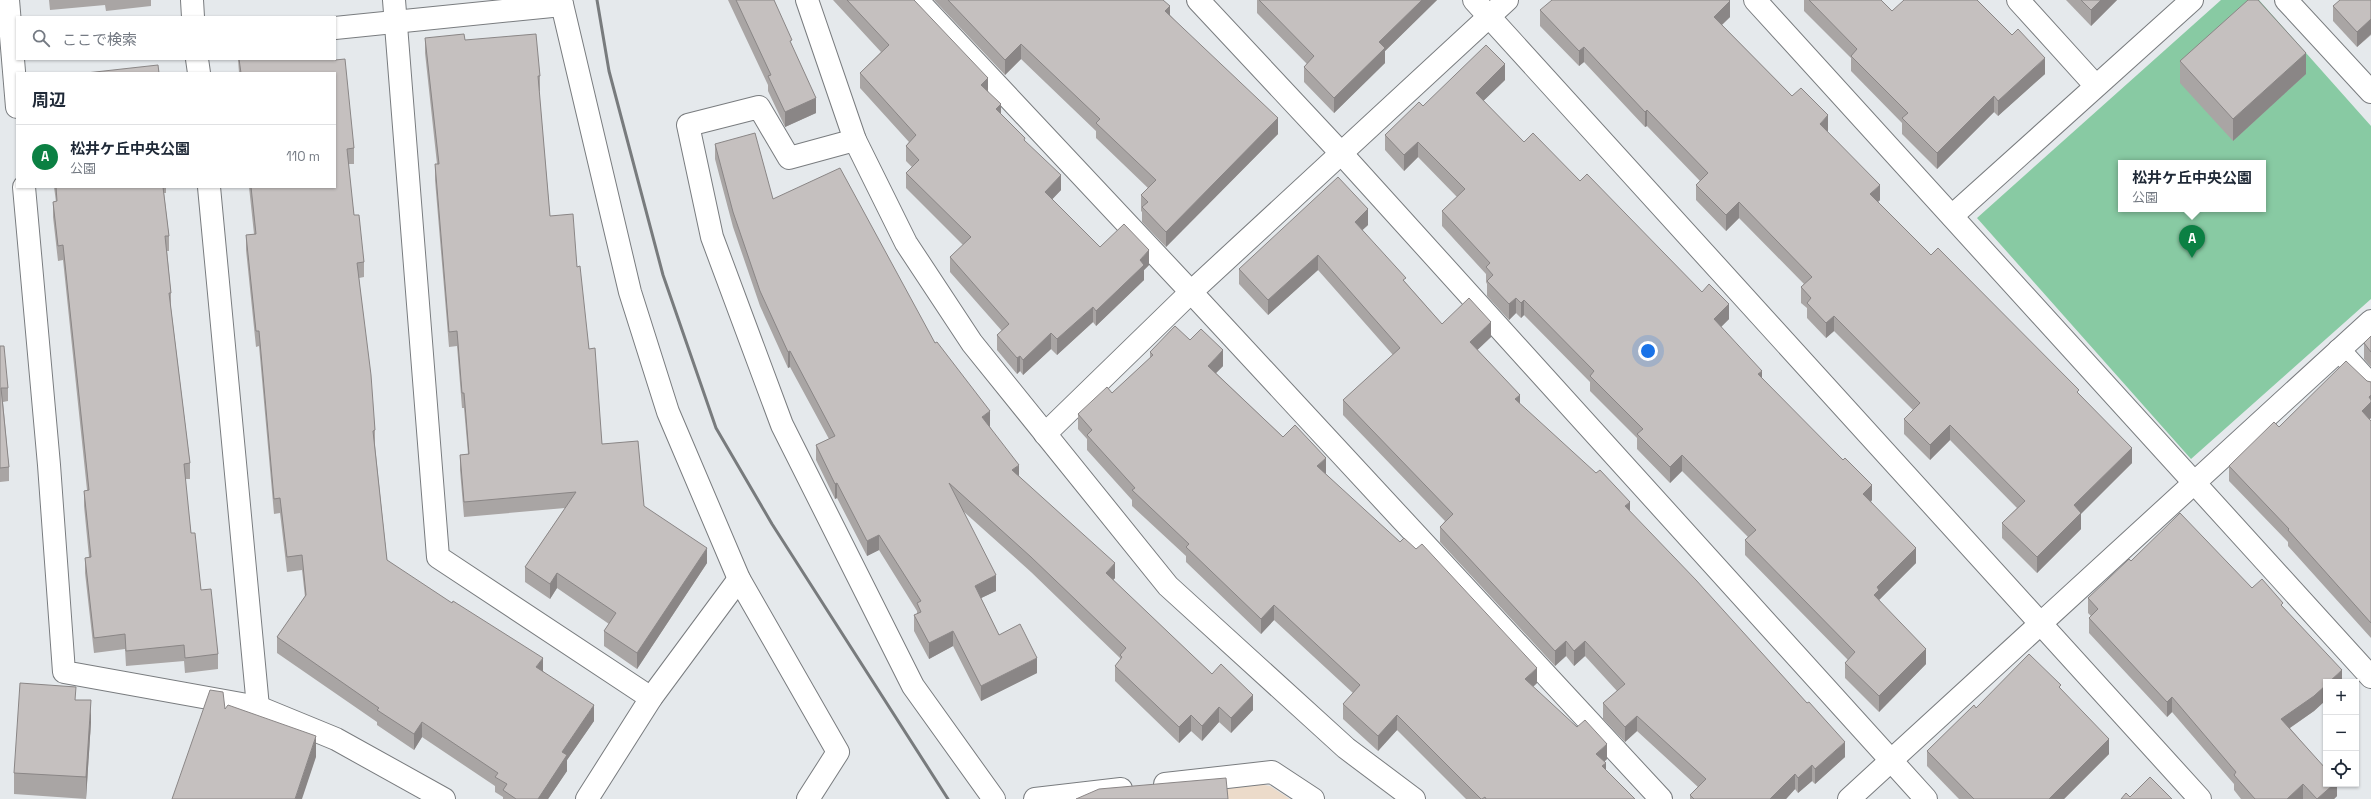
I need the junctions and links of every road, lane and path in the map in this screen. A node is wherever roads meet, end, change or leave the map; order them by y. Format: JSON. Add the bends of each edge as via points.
{"nodes":[{"id":1,"x":8,"y":0,"type":"edge"},
{"id":2,"x":192,"y":0,"type":"edge"},
{"id":3,"x":394,"y":0,"type":"edge"},
{"id":4,"x":807,"y":0,"type":"edge"},
{"id":5,"x":917,"y":0,"type":"edge"},
{"id":6,"x":1198,"y":0,"type":"edge"},
{"id":7,"x":1474,"y":0,"type":"edge"},
{"id":8,"x":1507,"y":0,"type":"edge"},
{"id":9,"x":1755,"y":0,"type":"edge"},
{"id":10,"x":2018,"y":0,"type":"edge"},
{"id":11,"x":2192,"y":0,"type":"edge"},
{"id":12,"x":2286,"y":0,"type":"edge"},
{"id":13,"x":561,"y":3,"type":"edge"},
{"id":14,"x":193,"y":16,"type":"edge"},
{"id":15,"x":1489,"y":16,"type":"junction"},
{"id":16,"x":396,"y":22,"type":"junction"},
{"id":17,"x":336,"y":28,"type":"edge"},
{"id":18,"x":10,"y":60,"type":"edge"},
{"id":19,"x":197,"y":60,"type":"edge"},
{"id":20,"x":199,"y":72,"type":"edge"},
{"id":21,"x":2095,"y":85,"type":"junction"},
{"id":22,"x":2371,"y":92,"type":"edge"},
{"id":23,"x":16,"y":100,"type":"edge"},
{"id":24,"x":855,"y":140,"type":"junction"},
{"id":25,"x":1341,"y":153,"type":"junction"},
{"id":26,"x":24,"y":188,"type":"edge"},
{"id":27,"x":209,"y":188,"type":"edge"},
{"id":28,"x":1952,"y":216,"type":"junction"},
{"id":29,"x":1191,"y":292,"type":"junction"},
{"id":30,"x":2371,"y":321,"type":"edge"},
{"id":31,"x":2339,"y":350,"type":"junction"},
{"id":32,"x":2371,"y":385,"type":"edge"},
{"id":33,"x":1045,"y":434,"type":"junction"},
{"id":34,"x":2194,"y":483,"type":"junction"},
{"id":35,"x":739,"y":579,"type":"junction"},
{"id":36,"x":2042,"y":623,"type":"junction"},
{"id":37,"x":2371,"y":677,"type":"edge"},
{"id":38,"x":651,"y":698,"type":"junction"},
{"id":39,"x":258,"y":706,"type":"junction"},
{"id":40,"x":1891,"y":760,"type":"junction"},
{"id":41,"x":444,"y":799,"type":"edge"},
{"id":42,"x":587,"y":799,"type":"edge"},
{"id":43,"x":808,"y":799,"type":"edge"},
{"id":44,"x":994,"y":799,"type":"edge"},
{"id":45,"x":1035,"y":799,"type":"edge"},
{"id":46,"x":1313,"y":799,"type":"edge"},
{"id":47,"x":1414,"y":799,"type":"edge"},
{"id":48,"x":1661,"y":799,"type":"edge"},
{"id":49,"x":1849,"y":799,"type":"edge"},
{"id":50,"x":1926,"y":799,"type":"edge"},
{"id":51,"x":2200,"y":799,"type":"edge"}],
"edges":[{"from":1,"to":18,"type":"street"},
{"from":2,"to":14,"type":"street"},
{"from":3,"to":16,"type":"street"},
{"from":4,"to":24,"type":"street"},
{"from":5,"to":29,"type":"street"},
{"from":6,"to":25,"type":"street"},
{"from":7,"to":15,"type":"street"},
{"from":8,"to":15,"type":"street"},
{"from":9,"to":28,"type":"street"},
{"from":10,"to":21,"type":"street"},
{"from":11,"to":21,"type":"street"},
{"from":12,"to":22,"type":"street"},
{"from":13,"to":16,"type":"street"},
{"from":13,"to":35,"type":"street","via":[[630,292],[668,412]]},
{"from":15,"to":25,"type":"street"},
{"from":15,"to":36,"type":"street"},
{"from":16,"to":17,"type":"street"},
{"from":16,"to":38,"type":"street","via":[[438,557]]},
{"from":18,"to":23,"type":"street"},
{"from":19,"to":20,"type":"street"},
{"from":21,"to":28,"type":"street"},
{"from":24,"to":33,"type":"street","via":[[906,243],[972,343]]},
{"from":24,"to":44,"type":"street","via":[[788,158],[759,108],[688,125],[712,237],[782,425],[913,686]]},
{"from":25,"to":29,"type":"street"},
{"from":25,"to":40,"type":"street"},
{"from":26,"to":39,"type":"street","via":[[49,465],[64,672]]},
{"from":27,"to":39,"type":"street"},
{"from":28,"to":34,"type":"street"},
{"from":29,"to":33,"type":"street"},
{"from":29,"to":48,"type":"street"},
{"from":30,"to":31,"type":"street"},
{"from":31,"to":32,"type":"street"},
{"from":31,"to":34,"type":"street"},
{"from":33,"to":47,"type":"street","via":[[1168,586],[1346,748]]},
{"from":34,"to":36,"type":"street"},
{"from":34,"to":37,"type":"street"},
{"from":35,"to":38,"type":"street"},
{"from":35,"to":43,"type":"street","via":[[838,752]]},
{"from":36,"to":40,"type":"street"},
{"from":36,"to":51,"type":"street"},
{"from":38,"to":42,"type":"street"},
{"from":39,"to":41,"type":"street","via":[[336,739]]},
{"from":40,"to":49,"type":"street"},
{"from":40,"to":50,"type":"street"},
{"from":45,"to":46,"type":"street","via":[[1272,772]]}]}
